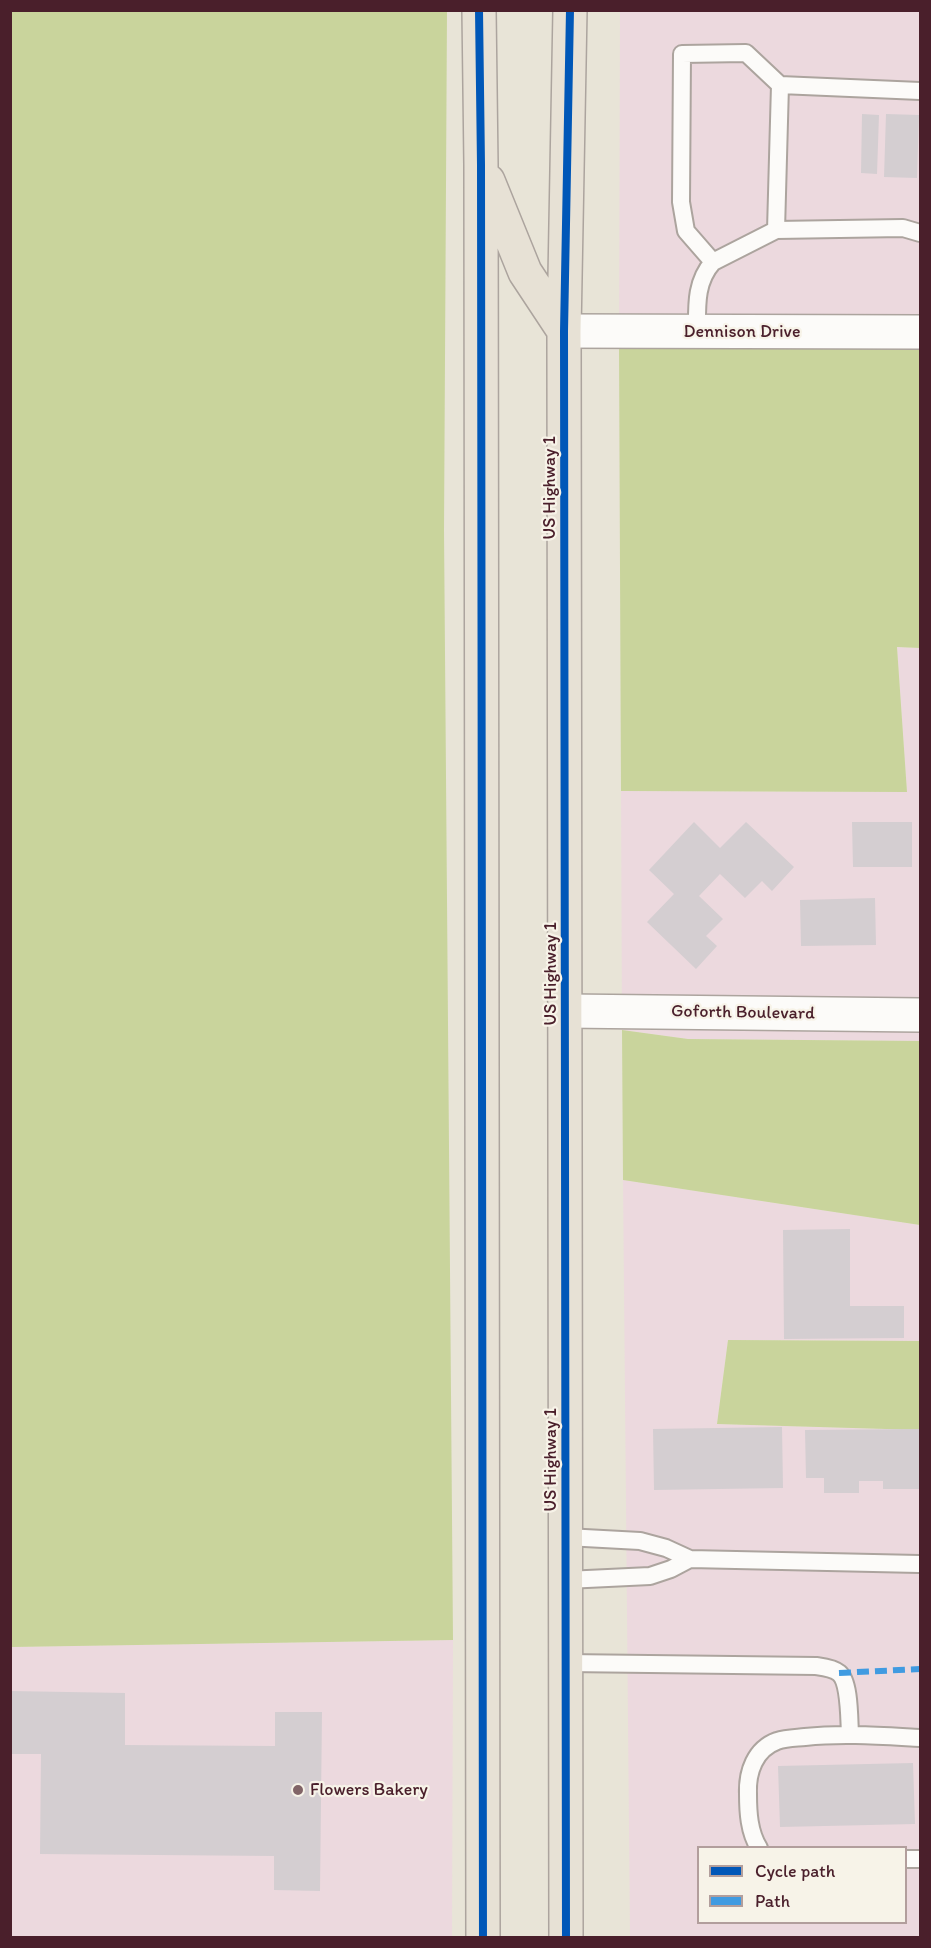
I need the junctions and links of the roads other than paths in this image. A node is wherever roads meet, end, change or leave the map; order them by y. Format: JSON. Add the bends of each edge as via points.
{"nodes":[{"id":1,"x":479,"y":10,"type":"edge"},
{"id":2,"x":570,"y":10,"type":"edge"},
{"id":3,"x":780,"y":85,"type":"junction"},
{"id":4,"x":921,"y":91,"type":"edge"},
{"id":5,"x":481,"y":165,"type":"junction"},
{"id":6,"x":776,"y":230,"type":"junction"},
{"id":7,"x":921,"y":233,"type":"edge"},
{"id":8,"x":713,"y":262,"type":"junction"},
{"id":9,"x":564,"y":331,"type":"junction"},
{"id":10,"x":697,"y":332,"type":"junction"},
{"id":11,"x":921,"y":332,"type":"edge"},
{"id":12,"x":566,"y":1011,"type":"junction"},
{"id":13,"x":921,"y":1016,"type":"edge"},
{"id":14,"x":566,"y":1537,"type":"junction"},
{"id":15,"x":690,"y":1559,"type":"junction"},
{"id":16,"x":919,"y":1564,"type":"dead end"},
{"id":17,"x":566,"y":1580,"type":"junction"},
{"id":18,"x":566,"y":1663,"type":"junction"},
{"id":19,"x":850,"y":1734,"type":"junction"},
{"id":20,"x":921,"y":1738,"type":"edge"},
{"id":21,"x":758,"y":1846,"type":"edge"},
{"id":22,"x":483,"y":1938,"type":"edge"},
{"id":23,"x":566,"y":1938,"type":"edge"}],
"edges":[{"from":1,"to":5,"type":"main road"},
{"from":2,"to":9,"type":"main road","name":"US Highway 1"},
{"from":3,"to":4,"type":"lane"},
{"from":3,"to":6,"type":"lane"},
{"from":3,"to":8,"type":"lane","via":[[746,53],[682,54],[681,202],[686,231]]},
{"from":5,"to":9,"type":"main road","via":[[525,272]]},
{"from":5,"to":22,"type":"main road"},
{"from":6,"to":7,"type":"lane","via":[[903,228]]},
{"from":6,"to":8,"type":"lane"},
{"from":8,"to":10,"type":"lane","via":[[698,290]]},
{"from":9,"to":10,"type":"street","name":"Dennison Drive"},
{"from":9,"to":12,"type":"main road","name":"US Highway 1"},
{"from":10,"to":11,"type":"street","name":"Dennison Drive"},
{"from":12,"to":13,"type":"street","name":"Goforth Boulevard"},
{"from":12,"to":14,"type":"main road","name":"US Highway 1"},
{"from":14,"to":15,"type":"lane","via":[[640,1541]]},
{"from":14,"to":17,"type":"main road","name":"US Highway 1"},
{"from":15,"to":16,"type":"lane"},
{"from":15,"to":17,"type":"lane","via":[[650,1576]]},
{"from":17,"to":18,"type":"main road","name":"US Highway 1"},
{"from":18,"to":19,"type":"lane","via":[[830,1669],[846,1683]]},
{"from":18,"to":23,"type":"main road","name":"US Highway 1"},
{"from":19,"to":20,"type":"lane"},
{"from":19,"to":21,"type":"lane","via":[[777,1741],[752,1763],[748,1790],[750,1826]]}]}
